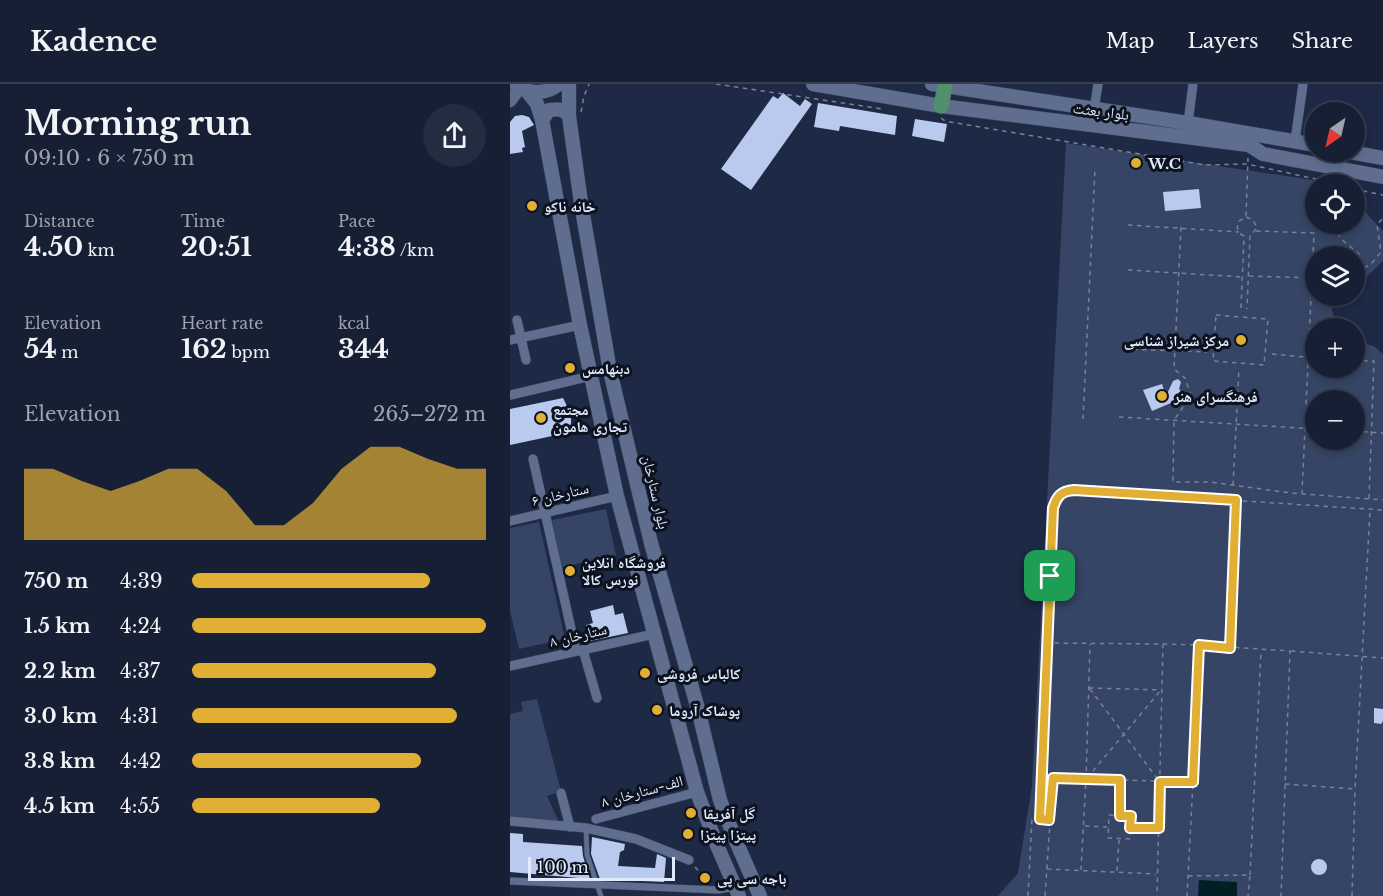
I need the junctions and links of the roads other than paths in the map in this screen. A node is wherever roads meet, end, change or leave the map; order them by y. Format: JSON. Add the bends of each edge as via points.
{"nodes":[{"id":1,"x":559,"y":84,"type":"edge"},
{"id":2,"x":568,"y":84,"type":"edge"},
{"id":3,"x":813,"y":84,"type":"edge"},
{"id":4,"x":1098,"y":84,"type":"edge"},
{"id":5,"x":1193,"y":84,"type":"edge"},
{"id":6,"x":1303,"y":84,"type":"edge"},
{"id":7,"x":939,"y":85,"type":"edge"},
{"id":8,"x":521,"y":88,"type":"edge"},
{"id":9,"x":510,"y":102,"type":"edge"},
{"id":10,"x":1094,"y":110,"type":"junction"},
{"id":11,"x":940,"y":112,"type":"junction"},
{"id":12,"x":574,"y":118,"type":"junction"},
{"id":13,"x":542,"y":120,"type":"junction"},
{"id":14,"x":1188,"y":123,"type":"junction"},
{"id":15,"x":1295,"y":141,"type":"junction"},
{"id":16,"x":1305,"y":143,"type":"edge"},
{"id":17,"x":1365,"y":155,"type":"edge"},
{"id":18,"x":1383,"y":158,"type":"edge"},
{"id":19,"x":1383,"y":177,"type":"edge"},
{"id":20,"x":517,"y":320,"type":"dead end"},
{"id":21,"x":580,"y":325,"type":"junction"},
{"id":22,"x":521,"y":337,"type":"junction"},
{"id":23,"x":510,"y":340,"type":"edge"},
{"id":24,"x":526,"y":360,"type":"dead end"},
{"id":25,"x":591,"y":376,"type":"junction"},
{"id":26,"x":511,"y":395,"type":"edge"},
{"id":27,"x":532,"y":459,"type":"dead end"},
{"id":28,"x":617,"y":496,"type":"junction"},
{"id":29,"x":545,"y":513,"type":"junction"},
{"id":30,"x":510,"y":521,"type":"edge"},
{"id":31,"x":654,"y":634,"type":"junction"},
{"id":32,"x":580,"y":650,"type":"junction"},
{"id":33,"x":510,"y":666,"type":"edge"},
{"id":34,"x":597,"y":698,"type":"dead end"},
{"id":35,"x":697,"y":792,"type":"junction"},
{"id":36,"x":561,"y":793,"type":"dead end"},
{"id":37,"x":596,"y":819,"type":"dead end"},
{"id":38,"x":510,"y":821,"type":"edge"},
{"id":39,"x":570,"y":828,"type":"junction"},
{"id":40,"x":586,"y":828,"type":"junction"},
{"id":41,"x":688,"y":860,"type":"road end"},
{"id":42,"x":510,"y":881,"type":"edge"},
{"id":43,"x":598,"y":886,"type":"junction"},
{"id":44,"x":737,"y":891,"type":"edge"},
{"id":45,"x":602,"y":896,"type":"edge"},
{"id":46,"x":760,"y":896,"type":"edge"}],
"edges":[{"from":1,"to":8,"type":"main road","via":[[547,91]]},
{"from":2,"to":12,"type":"main road","name":"بلوار ستارخان"},
{"from":3,"to":11,"type":"main road","name":"بلوار بعثت"},
{"from":4,"to":10,"type":"street"},
{"from":5,"to":14,"type":"street"},
{"from":6,"to":15,"type":"street"},
{"from":7,"to":10,"type":"main road","name":"بلوار بعثت"},
{"from":7,"to":11,"type":"main road"},
{"from":8,"to":9,"type":"street"},
{"from":8,"to":13,"type":"main road","via":[[537,104]]},
{"from":10,"to":14,"type":"main road","name":"بلوار بعثت"},
{"from":11,"to":19,"type":"main road","name":"بلوار بعثت","via":[[1250,146],[1263,154]]},
{"from":12,"to":13,"type":"main road","via":[[559,108],[549,110]]},
{"from":12,"to":46,"type":"main road","name":"بلوار ستارخان","via":[[610,371],[651,543],[720,800]]},
{"from":13,"to":21,"type":"main road"},
{"from":14,"to":15,"type":"main road","name":"بلوار بعثت"},
{"from":15,"to":16,"type":"main road","name":"بلوار بعثت"},
{"from":17,"to":18,"type":"main road"},
{"from":20,"to":22,"type":"street"},
{"from":21,"to":22,"type":"street"},
{"from":21,"to":25,"type":"main road"},
{"from":22,"to":23,"type":"street"},
{"from":22,"to":24,"type":"street"},
{"from":25,"to":26,"type":"street"},
{"from":25,"to":28,"type":"main road"},
{"from":27,"to":29,"type":"street"},
{"from":28,"to":29,"type":"street","name":"ستارخان ۶"},
{"from":28,"to":31,"type":"main road"},
{"from":29,"to":30,"type":"street","name":"ستارخان ۶"},
{"from":29,"to":32,"type":"street","via":[[558,577]]},
{"from":31,"to":32,"type":"street","name":"ستارخان ۸"},
{"from":31,"to":35,"type":"main road"},
{"from":32,"to":33,"type":"street","name":"ستارخان ۸"},
{"from":32,"to":34,"type":"street"},
{"from":35,"to":37,"type":"street","name":"۸ الف-ستارخان"},
{"from":35,"to":44,"type":"main road"},
{"from":36,"to":39,"type":"street"},
{"from":38,"to":39,"type":"street"},
{"from":39,"to":40,"type":"street"},
{"from":40,"to":41,"type":"street","via":[[636,839]]},
{"from":40,"to":43,"type":"lane","via":[[587,855]]},
{"from":42,"to":43,"type":"street"},
{"from":43,"to":44,"type":"street"},
{"from":43,"to":45,"type":"lane"}]}
